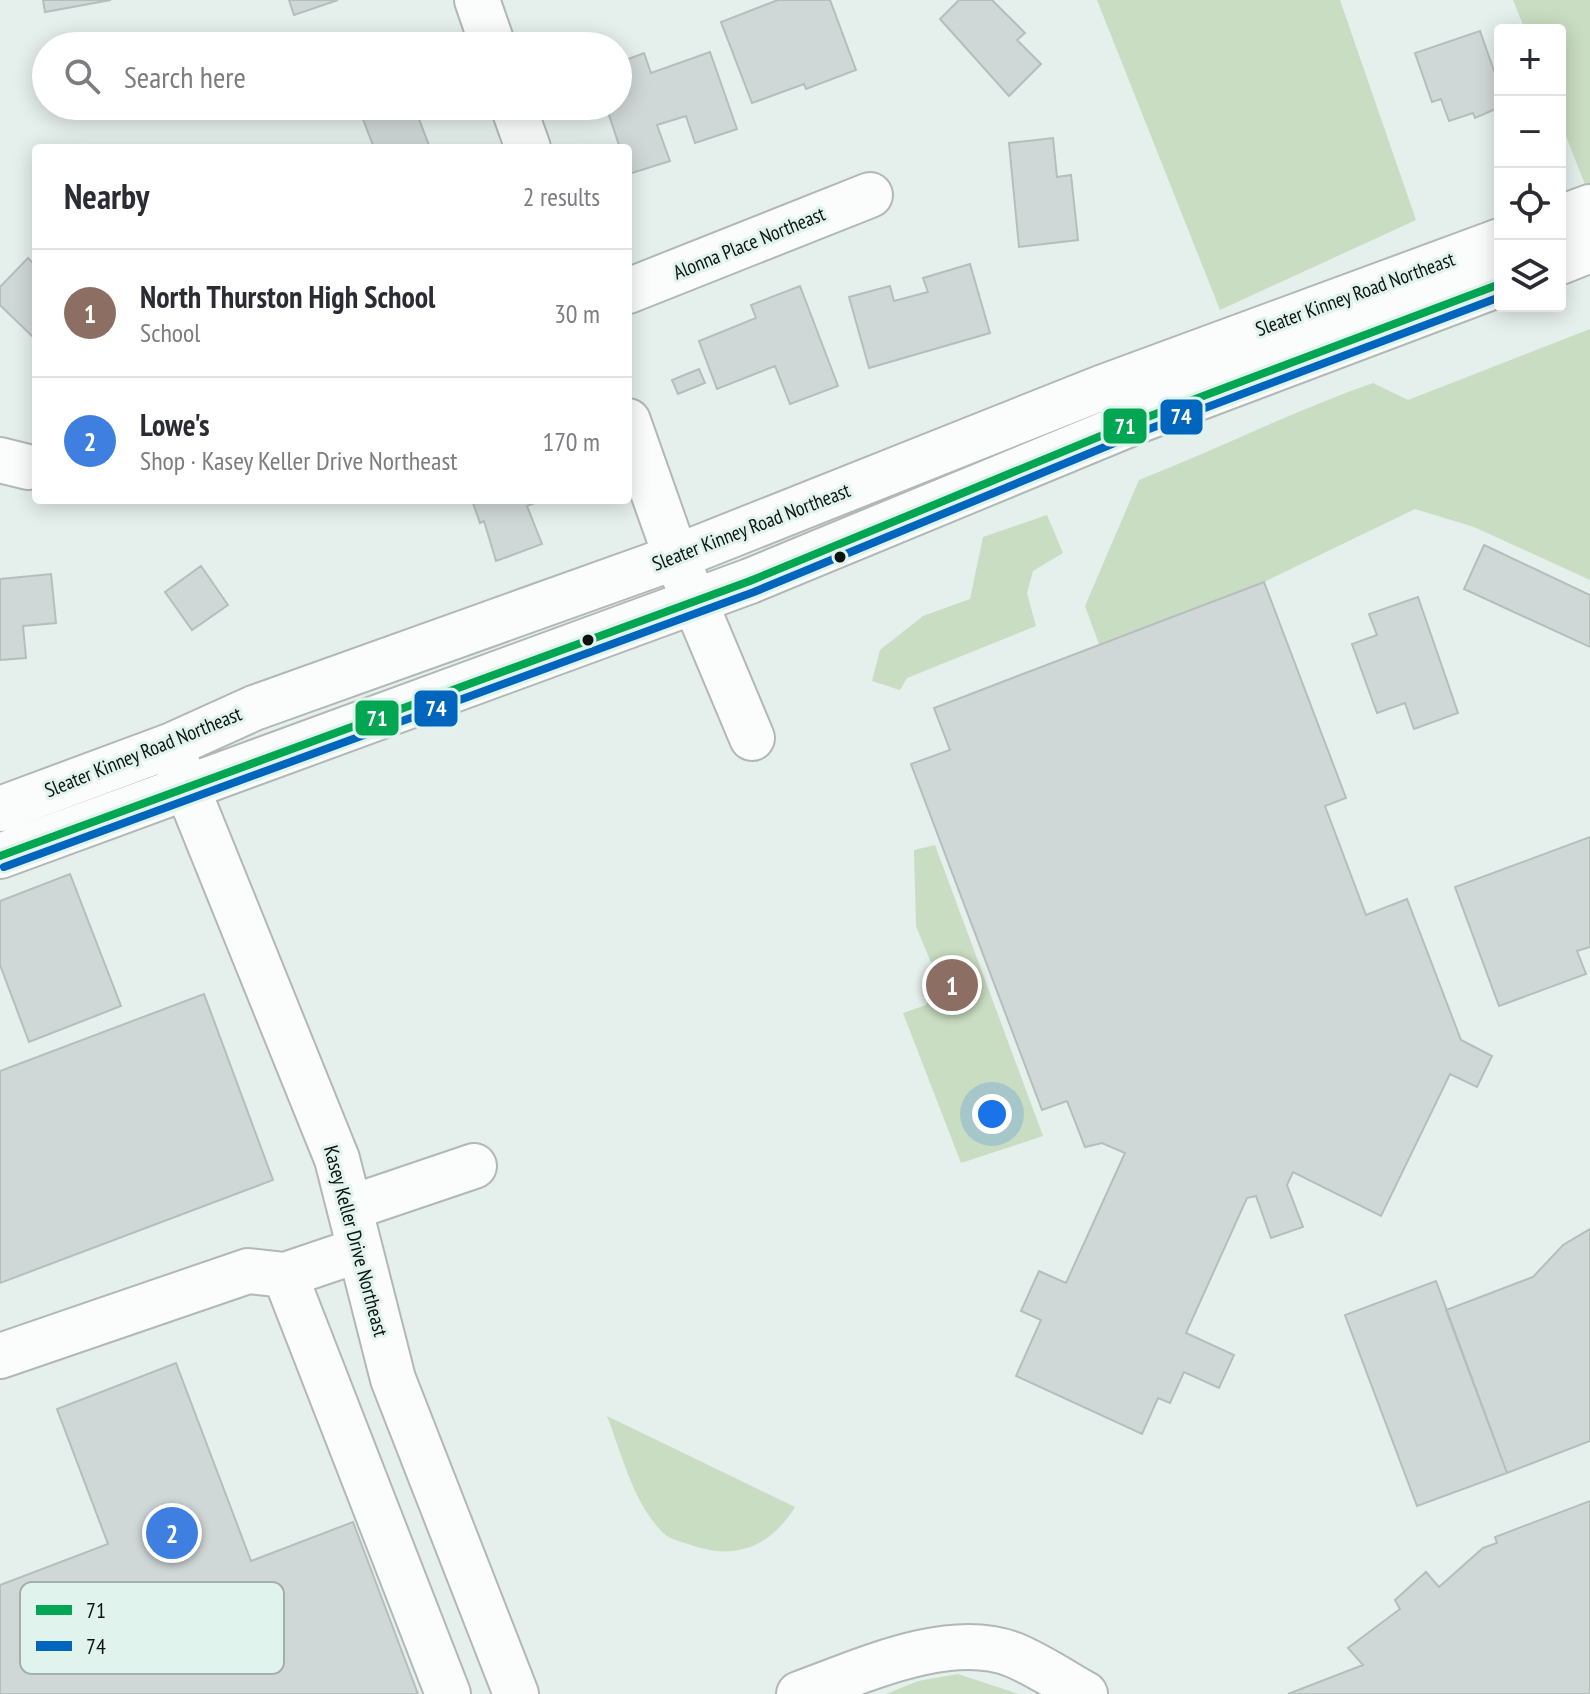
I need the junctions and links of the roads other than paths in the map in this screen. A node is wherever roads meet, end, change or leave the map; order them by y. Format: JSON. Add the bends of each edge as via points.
{"nodes":[{"id":1,"x":477,"y":0,"type":"edge"},
{"id":2,"x":488,"y":32,"type":"edge"},
{"id":3,"x":518,"y":120,"type":"edge"},
{"id":4,"x":527,"y":144,"type":"edge"},
{"id":5,"x":870,"y":195,"type":"dead end"},
{"id":6,"x":1590,"y":207,"type":"edge"},
{"id":7,"x":1566,"y":216,"type":"edge"},
{"id":8,"x":1494,"y":243,"type":"edge"},
{"id":9,"x":1590,"y":250,"type":"edge"},
{"id":10,"x":1566,"y":260,"type":"edge"},
{"id":11,"x":1494,"y":286,"type":"edge"},
{"id":12,"x":632,"y":289,"type":"edge"},
{"id":13,"x":632,"y":432,"type":"edge"},
{"id":14,"x":676,"y":557,"type":"junction"},
{"id":15,"x":695,"y":601,"type":"junction"},
{"id":16,"x":752,"y":738,"type":"dead end"},
{"id":17,"x":170,"y":746,"type":"junction"},
{"id":18,"x":189,"y":789,"type":"junction"},
{"id":19,"x":0,"y":809,"type":"edge"},
{"id":20,"x":0,"y":856,"type":"edge"},
{"id":21,"x":474,"y":1166,"type":"dead end"},
{"id":22,"x":350,"y":1208,"type":"junction"},
{"id":23,"x":359,"y":1250,"type":"junction"},
{"id":24,"x":285,"y":1275,"type":"junction"},
{"id":25,"x":0,"y":1356,"type":"edge"},
{"id":26,"x":448,"y":1694,"type":"edge"},
{"id":27,"x":516,"y":1694,"type":"edge"},
{"id":28,"x":799,"y":1694,"type":"edge"},
{"id":29,"x":1085,"y":1694,"type":"edge"}],
"edges":[{"from":1,"to":2,"type":"street"},
{"from":3,"to":4,"type":"street"},
{"from":5,"to":12,"type":"street","name":"Alonna Place Northeast"},
{"from":6,"to":7,"type":"street"},
{"from":8,"to":14,"type":"street","name":"Sleater Kinney Road Northeast","via":[[1101,388]]},
{"from":9,"to":10,"type":"street"},
{"from":11,"to":15,"type":"street","name":"Sleater Kinney Road Northeast","via":[[1137,421]]},
{"from":13,"to":14,"type":"street"},
{"from":14,"to":15,"type":"street"},
{"from":14,"to":17,"type":"street","name":"Sleater Kinney Road Northeast","via":[[254,708]]},
{"from":15,"to":16,"type":"street"},
{"from":15,"to":18,"type":"street","name":"Sleater Kinney Road Northeast"},
{"from":17,"to":18,"type":"street","name":"Kasey Keller Drive Northeast"},
{"from":17,"to":19,"type":"street","name":"Sleater Kinney Road Northeast"},
{"from":18,"to":20,"type":"street","name":"Sleater Kinney Road Northeast"},
{"from":18,"to":22,"type":"street","name":"Kasey Keller Drive Northeast","via":[[337,1159]]},
{"from":21,"to":22,"type":"street"},
{"from":22,"to":23,"type":"street","name":"Kasey Keller Drive Northeast"},
{"from":23,"to":24,"type":"street"},
{"from":23,"to":27,"type":"street","name":"Kasey Keller Drive Northeast","via":[[393,1379]]},
{"from":24,"to":25,"type":"street","via":[[248,1271]]},
{"from":24,"to":26,"type":"street"},
{"from":28,"to":29,"type":"street","via":[[896,1658],[954,1646],[1012,1654]]}]}
